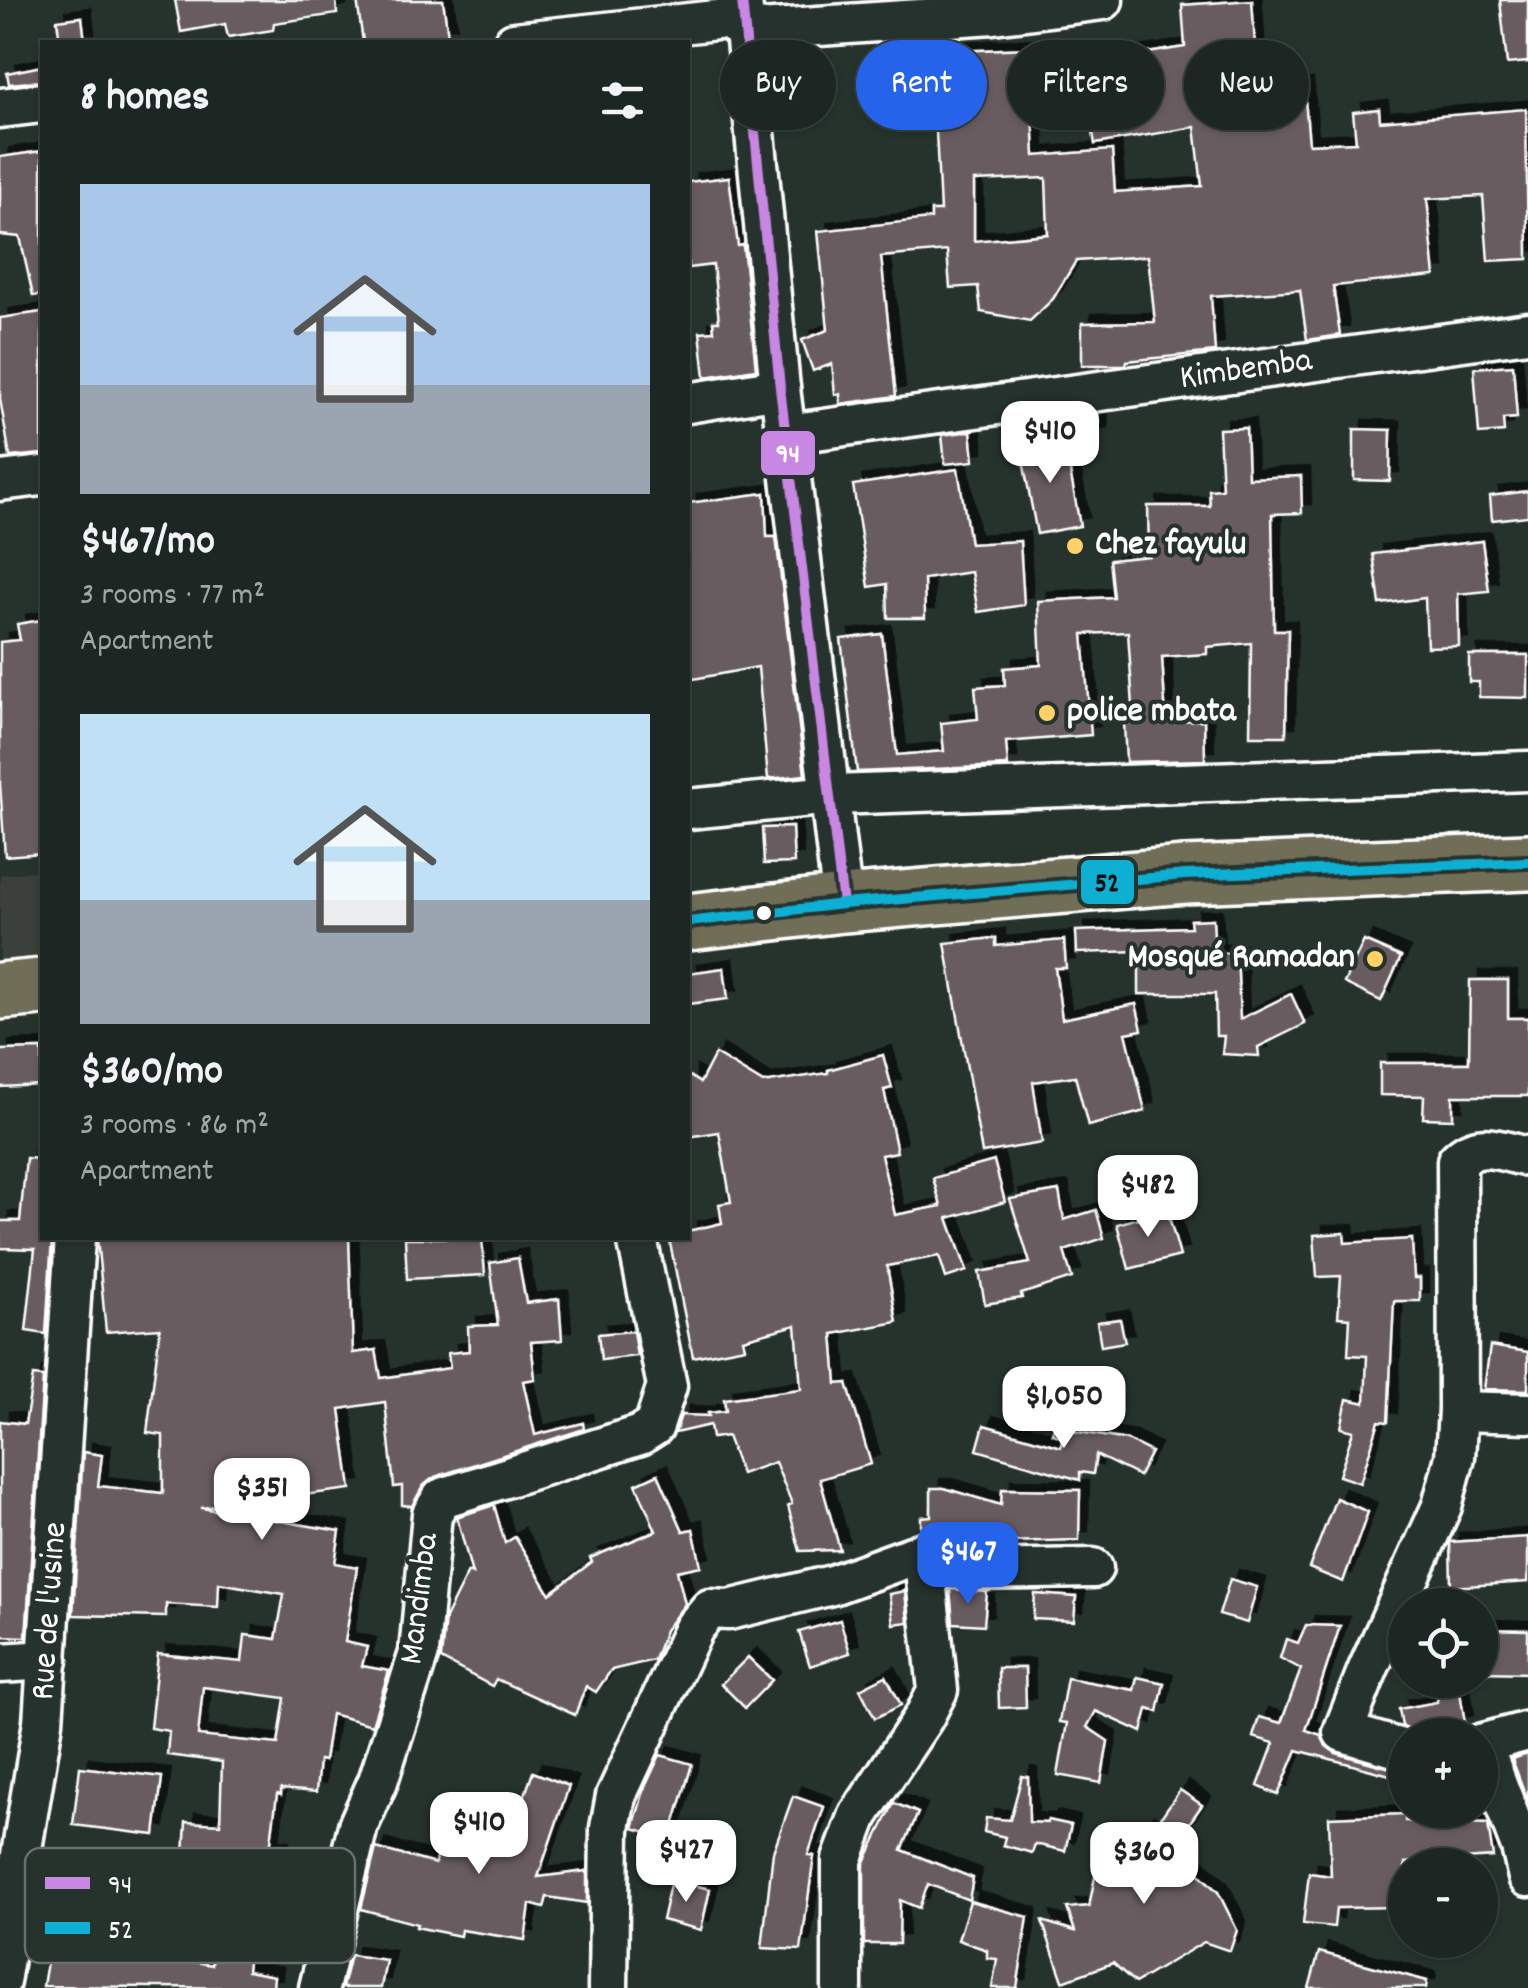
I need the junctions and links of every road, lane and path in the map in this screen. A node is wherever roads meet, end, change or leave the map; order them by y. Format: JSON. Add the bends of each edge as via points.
{"nodes":[{"id":1,"x":1103,"y":0,"type":"edge"},
{"id":2,"x":744,"y":16,"type":"edge"},
{"id":3,"x":532,"y":40,"type":"edge"},
{"id":4,"x":40,"y":102,"type":"edge"},
{"id":5,"x":0,"y":108,"type":"edge"},
{"id":6,"x":1528,"y":332,"type":"edge"},
{"id":7,"x":780,"y":388,"type":"junction"},
{"id":8,"x":690,"y":403,"type":"edge"},
{"id":9,"x":787,"y":434,"type":"junction"},
{"id":10,"x":40,"y":476,"type":"edge"},
{"id":11,"x":0,"y":481,"type":"edge"},
{"id":12,"x":1528,"y":770,"type":"edge"},
{"id":13,"x":832,"y":795,"type":"junction"},
{"id":14,"x":690,"y":809,"type":"edge"},
{"id":15,"x":1528,"y":862,"type":"edge"},
{"id":16,"x":844,"y":904,"type":"junction"},
{"id":17,"x":690,"y":922,"type":"edge"},
{"id":18,"x":40,"y":987,"type":"edge"},
{"id":19,"x":0,"y":991,"type":"edge"},
{"id":20,"x":1528,"y":1157,"type":"edge"},
{"id":21,"x":75,"y":1240,"type":"edge"},
{"id":22,"x":637,"y":1240,"type":"edge"},
{"id":23,"x":1458,"y":1411,"type":"junction"},
{"id":24,"x":1528,"y":1413,"type":"edge"},
{"id":25,"x":923,"y":1552,"type":"junction"},
{"id":26,"x":1094,"y":1568,"type":"dead end"},
{"id":27,"x":48,"y":1660,"type":"junction"},
{"id":28,"x":0,"y":1664,"type":"edge"},
{"id":29,"x":1528,"y":1731,"type":"edge"},
{"id":30,"x":1498,"y":1739,"type":"edge"},
{"id":31,"x":1388,"y":1745,"type":"edge"},
{"id":32,"x":1498,"y":1788,"type":"edge"},
{"id":33,"x":353,"y":1848,"type":"edge"},
{"id":34,"x":1528,"y":1877,"type":"edge"},
{"id":35,"x":325,"y":1963,"type":"edge"},
{"id":36,"x":0,"y":1982,"type":"edge"},
{"id":37,"x":319,"y":1988,"type":"edge"},
{"id":38,"x":608,"y":1988,"type":"edge"},
{"id":39,"x":842,"y":1988,"type":"edge"}],
"edges":[{"from":1,"to":2,"type":"street","via":[[993,14]]},
{"from":2,"to":3,"type":"street"},
{"from":2,"to":7,"type":"street"},
{"from":4,"to":5,"type":"street"},
{"from":6,"to":9,"type":"street","name":"Kimbemba"},
{"from":7,"to":8,"type":"street"},
{"from":7,"to":9,"type":"street"},
{"from":9,"to":13,"type":"street"},
{"from":10,"to":11,"type":"street"},
{"from":12,"to":13,"type":"street"},
{"from":13,"to":14,"type":"street"},
{"from":13,"to":16,"type":"street"},
{"from":15,"to":16,"type":"highway","via":[[1185,875]]},
{"from":16,"to":17,"type":"highway"},
{"from":18,"to":19,"type":"highway"},
{"from":20,"to":23,"type":"street","via":[[1479,1147],[1457,1161]]},
{"from":21,"to":27,"type":"street","name":"Rue de l'usine"},
{"from":22,"to":33,"type":"street","name":"Mandimba","via":[[667,1386],[654,1426],[442,1498],[432,1514],[420,1653]]},
{"from":23,"to":24,"type":"street"},
{"from":23,"to":31,"type":"street","via":[[1442,1506],[1343,1732]]},
{"from":25,"to":26,"type":"street","via":[[975,1570]]},
{"from":25,"to":38,"type":"street","via":[[832,1585],[710,1610],[694,1628],[616,1796]]},
{"from":25,"to":39,"type":"street","via":[[938,1690],[859,1815],[842,1860]]},
{"from":27,"to":28,"type":"street"},
{"from":27,"to":36,"type":"street","name":"Rue de l'usine"},
{"from":29,"to":30,"type":"street"},
{"from":32,"to":34,"type":"street"},
{"from":35,"to":37,"type":"street","name":"Mandimba"}]}
